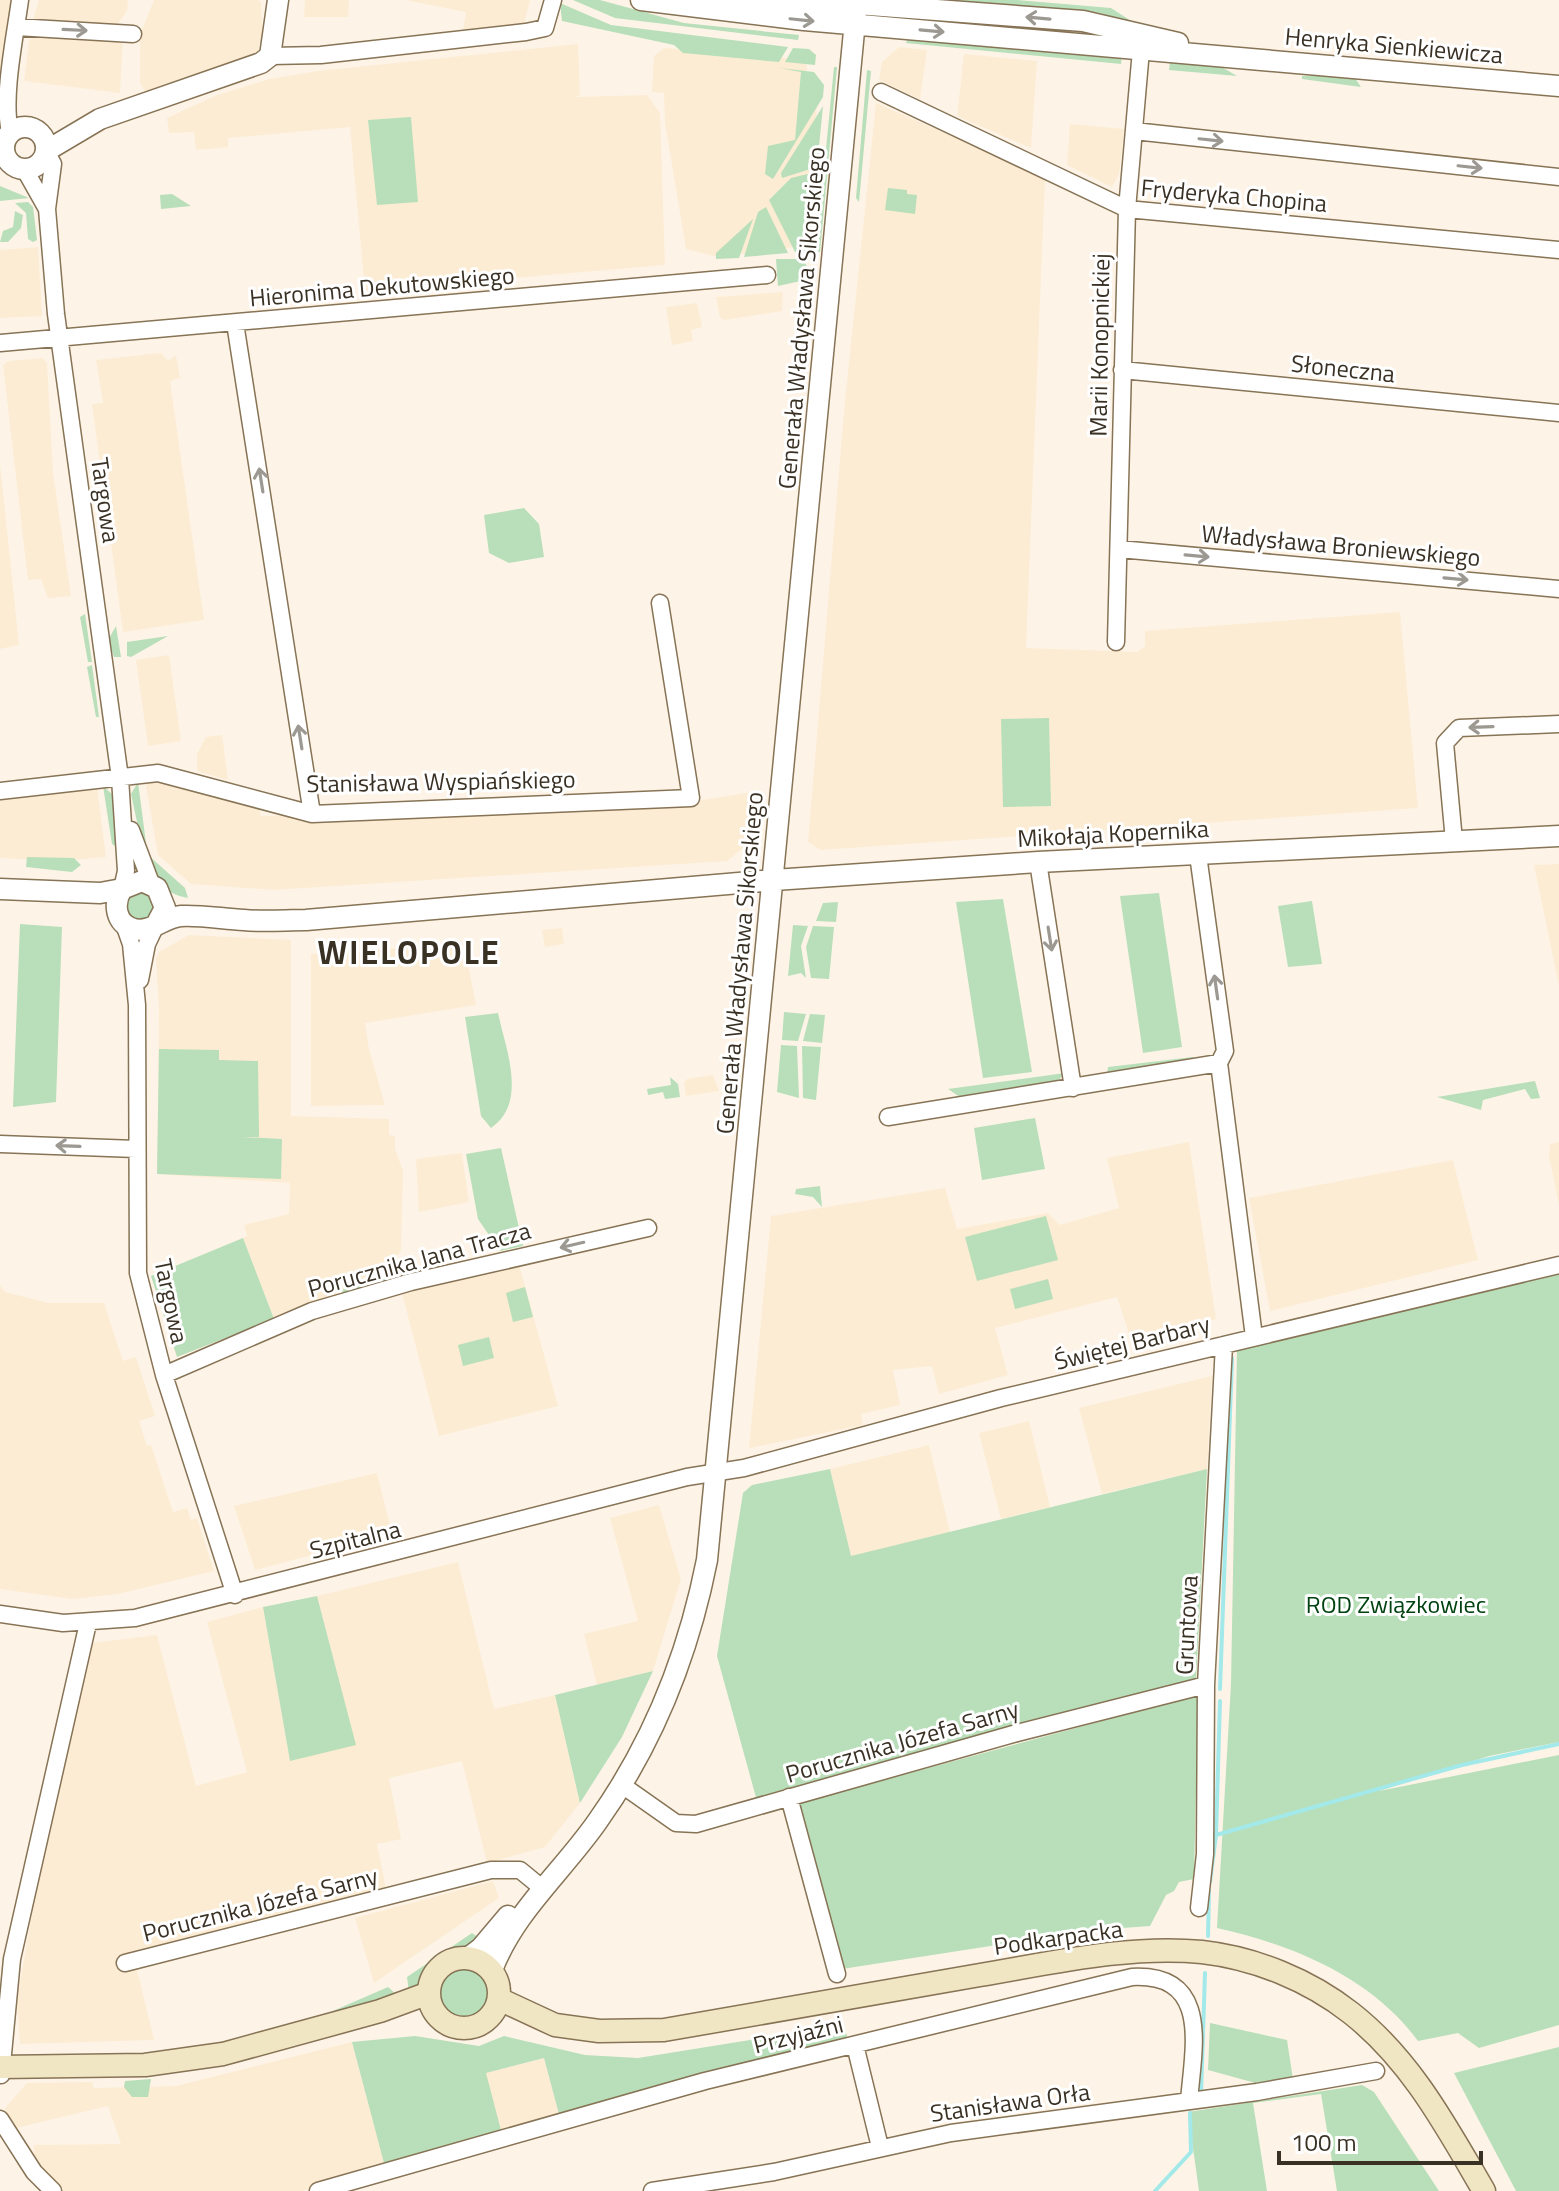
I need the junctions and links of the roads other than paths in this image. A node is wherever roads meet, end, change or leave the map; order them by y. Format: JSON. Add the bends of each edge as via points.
{"nodes":[{"id":1,"x":20,"y":0,"type":"edge"},
{"id":2,"x":278,"y":0,"type":"edge"},
{"id":3,"x":553,"y":0,"type":"edge"},
{"id":4,"x":641,"y":0,"type":"edge"},
{"id":5,"x":857,"y":2,"type":"edge"},
{"id":6,"x":855,"y":25,"type":"junction"},
{"id":7,"x":16,"y":27,"type":"junction"},
{"id":8,"x":133,"y":34,"type":"dead end"},
{"id":9,"x":1141,"y":50,"type":"junction"},
{"id":10,"x":1224,"y":55,"type":"junction"},
{"id":11,"x":270,"y":56,"type":"junction"},
{"id":12,"x":1559,"y":86,"type":"edge"},
{"id":13,"x":881,"y":92,"type":"dead end"},
{"id":14,"x":100,"y":119,"type":"junction"},
{"id":15,"x":38,"y":131,"type":"junction"},
{"id":16,"x":1134,"y":131,"type":"junction"},
{"id":17,"x":46,"y":151,"type":"junction"},
{"id":18,"x":8,"y":154,"type":"edge"},
{"id":19,"x":1559,"y":177,"type":"edge"},
{"id":20,"x":47,"y":209,"type":"junction"},
{"id":21,"x":1127,"y":209,"type":"junction"},
{"id":22,"x":1559,"y":250,"type":"edge"},
{"id":23,"x":767,"y":275,"type":"dead end"},
{"id":24,"x":235,"y":323,"type":"junction"},
{"id":25,"x":59,"y":339,"type":"junction"},
{"id":26,"x":0,"y":343,"type":"edge"},
{"id":27,"x":1122,"y":370,"type":"junction"},
{"id":28,"x":1559,"y":413,"type":"edge"},
{"id":29,"x":1119,"y":549,"type":"junction"},
{"id":30,"x":1559,"y":589,"type":"edge"},
{"id":31,"x":660,"y":603,"type":"dead end"},
{"id":32,"x":1116,"y":642,"type":"dead end"},
{"id":33,"x":1559,"y":724,"type":"edge"},
{"id":34,"x":120,"y":778,"type":"junction"},
{"id":35,"x":0,"y":791,"type":"edge"},
{"id":36,"x":122,"y":798,"type":"junction"},
{"id":37,"x":312,"y":814,"type":"junction"},
{"id":38,"x":1559,"y":836,"type":"edge"},
{"id":39,"x":1454,"y":841,"type":"junction"},
{"id":40,"x":1198,"y":855,"type":"junction"},
{"id":41,"x":1038,"y":862,"type":"junction"},
{"id":42,"x":774,"y":880,"type":"junction"},
{"id":43,"x":0,"y":889,"type":"edge"},
{"id":44,"x":122,"y":889,"type":"junction"},
{"id":45,"x":157,"y":889,"type":"junction"},
{"id":46,"x":23,"y":891,"type":"junction"},
{"id":47,"x":382,"y":912,"type":"junction"},
{"id":48,"x":121,"y":919,"type":"junction"},
{"id":49,"x":157,"y":923,"type":"junction"},
{"id":50,"x":137,"y":1005,"type":"junction"},
{"id":51,"x":1219,"y":1063,"type":"junction"},
{"id":52,"x":1073,"y":1088,"type":"junction"},
{"id":53,"x":888,"y":1117,"type":"dead end"},
{"id":54,"x":0,"y":1144,"type":"edge"},
{"id":55,"x":136,"y":1149,"type":"junction"},
{"id":56,"x":648,"y":1228,"type":"dead end"},
{"id":57,"x":1559,"y":1265,"type":"edge"},
{"id":58,"x":1254,"y":1337,"type":"junction"},
{"id":59,"x":1224,"y":1345,"type":"junction"},
{"id":60,"x":164,"y":1375,"type":"junction"},
{"id":61,"x":717,"y":1472,"type":"junction"},
{"id":62,"x":235,"y":1595,"type":"junction"},
{"id":63,"x":0,"y":1614,"type":"edge"},
{"id":64,"x":88,"y":1623,"type":"junction"},
{"id":65,"x":1206,"y":1685,"type":"junction"},
{"id":66,"x":622,"y":1785,"type":"junction"},
{"id":67,"x":789,"y":1797,"type":"junction"},
{"id":68,"x":542,"y":1888,"type":"junction"},
{"id":69,"x":1199,"y":1908,"type":"dead end"},
{"id":70,"x":469,"y":1957,"type":"junction"},
{"id":71,"x":125,"y":1963,"type":"dead end"},
{"id":72,"x":492,"y":1970,"type":"junction"},
{"id":73,"x":837,"y":1974,"type":"dead end"},
{"id":74,"x":4,"y":1999,"type":"edge"},
{"id":75,"x":431,"y":2001,"type":"junction"},
{"id":76,"x":496,"y":2006,"type":"junction"},
{"id":77,"x":855,"y":2045,"type":"junction"},
{"id":78,"x":1,"y":2070,"type":"edge"},
{"id":79,"x":1376,"y":2071,"type":"dead end"},
{"id":80,"x":1189,"y":2101,"type":"junction"},
{"id":81,"x":0,"y":2119,"type":"edge"},
{"id":82,"x":880,"y":2147,"type":"junction"},
{"id":83,"x":53,"y":2191,"type":"edge"},
{"id":84,"x":318,"y":2191,"type":"edge"},
{"id":85,"x":652,"y":2191,"type":"edge"},
{"id":86,"x":1484,"y":2191,"type":"edge"}],
"edges":[{"from":1,"to":7,"type":"street"},
{"from":2,"to":11,"type":"street"},
{"from":3,"to":11,"type":"street","via":[[545,28],[535,30]]},
{"from":4,"to":5,"type":"street","name":"Henryka Sienkiewicza"},
{"from":4,"to":6,"type":"street","name":"Henryka Sienkiewicza","one_way":true},
{"from":5,"to":6,"type":"street","name":"Generała Władysława Sikorskiego"},
{"from":10,"to":5,"type":"street","name":"Henryka Sienkiewicza","one_way":true,"via":[[1083,21]]},
{"from":6,"to":9,"type":"street","name":"Henryka Sienkiewicza","one_way":true},
{"from":6,"to":42,"type":"street","name":"Generała Władysława Sikorskiego"},
{"from":7,"to":8,"type":"street","one_way":true},
{"from":7,"to":18,"type":"street","via":[[6,113]]},
{"from":9,"to":10,"type":"street","name":"Henryka Sienkiewicza"},
{"from":9,"to":16,"type":"street","name":"Marii Konopnickiej"},
{"from":10,"to":12,"type":"street","name":"Henryka Sienkiewicza"},
{"from":11,"to":14,"type":"street","via":[[249,69]]},
{"from":13,"to":21,"type":"street","name":"Fryderyka Chopina"},
{"from":14,"to":15,"type":"street"},
{"from":14,"to":17,"type":"street"},
{"from":15,"to":17,"type":"street"},
{"from":15,"to":18,"type":"street","via":[[27,127]]},
{"from":16,"to":19,"type":"street","one_way":true},
{"from":16,"to":21,"type":"street","name":"Marii Konopnickiej"},
{"from":17,"to":18,"type":"street","via":[[39,164]]},
{"from":17,"to":20,"type":"street","name":"Targowa","via":[[53,164]]},
{"from":18,"to":20,"type":"street","name":"Targowa"},
{"from":20,"to":25,"type":"street","name":"Targowa"},
{"from":21,"to":22,"type":"street","name":"Fryderyka Chopina"},
{"from":21,"to":27,"type":"street","name":"Marii Konopnickiej"},
{"from":23,"to":24,"type":"street","name":"Hieronima Dekutowskiego"},
{"from":24,"to":25,"type":"street","name":"Hieronima Dekutowskiego"},
{"from":37,"to":24,"type":"street","one_way":true},
{"from":25,"to":26,"type":"street","name":"Hieronima Dekutowskiego"},
{"from":25,"to":34,"type":"street","name":"Targowa"},
{"from":27,"to":28,"type":"street","name":"Słoneczna"},
{"from":27,"to":29,"type":"street","name":"Marii Konopnickiej"},
{"from":29,"to":30,"type":"street","name":"Władysława Broniewskiego","one_way":true},
{"from":29,"to":32,"type":"street","name":"Marii Konopnickiej"},
{"from":31,"to":37,"type":"street","name":"Stanisława Wyspiańskiego","via":[[691,798]]},
{"from":33,"to":39,"type":"street","one_way":true,"via":[[1459,728],[1445,743]]},
{"from":34,"to":35,"type":"street","name":"Stanisława Wyspiańskiego"},
{"from":34,"to":36,"type":"street","name":"Targowa"},
{"from":34,"to":37,"type":"street","name":"Stanisława Wyspiańskiego","via":[[172,775]]},
{"from":36,"to":44,"type":"street","name":"Targowa"},
{"from":36,"to":45,"type":"street","name":"Targowa","via":[[142,867]]},
{"from":38,"to":39,"type":"street","name":"Mikołaja Kopernika"},
{"from":39,"to":40,"type":"street","name":"Mikołaja Kopernika"},
{"from":40,"to":41,"type":"street","name":"Mikołaja Kopernika"},
{"from":51,"to":40,"type":"street","one_way":true,"via":[[1225,1051]]},
{"from":41,"to":42,"type":"street","name":"Mikołaja Kopernika"},
{"from":41,"to":52,"type":"street","one_way":true},
{"from":42,"to":47,"type":"street"},
{"from":42,"to":61,"type":"street","name":"Generała Władysława Sikorskiego"},
{"from":43,"to":46,"type":"street"},
{"from":44,"to":45,"type":"street","via":[[135,882]]},
{"from":44,"to":46,"type":"street"},
{"from":44,"to":48,"type":"street","via":[[116,902]]},
{"from":45,"to":47,"type":"street","via":[[178,902],[217,907]]},
{"from":45,"to":49,"type":"street","via":[[165,908]]},
{"from":46,"to":48,"type":"street","via":[[99,907]]},
{"from":47,"to":49,"type":"street","via":[[248,921],[191,915]]},
{"from":48,"to":49,"type":"street","via":[[138,930]]},
{"from":48,"to":50,"type":"street","name":"Targowa","via":[[131,944]]},
{"from":49,"to":50,"type":"street","name":"Targowa","via":[[145,951]]},
{"from":50,"to":55,"type":"street","name":"Targowa"},
{"from":51,"to":52,"type":"street"},
{"from":51,"to":58,"type":"street"},
{"from":52,"to":53,"type":"street"},
{"from":55,"to":54,"type":"street","one_way":true},
{"from":55,"to":60,"type":"street","name":"Targowa","via":[[138,1273]]},
{"from":56,"to":60,"type":"street","name":"Porucznika Jana Tracza","one_way":true,"via":[[411,1282],[312,1311]]},
{"from":57,"to":58,"type":"street","name":"Świętej Barbary"},
{"from":58,"to":59,"type":"street","name":"Świętej Barbary"},
{"from":59,"to":61,"type":"street","name":"Świętej Barbary"},
{"from":59,"to":65,"type":"street","name":"Gruntowa"},
{"from":60,"to":62,"type":"street","name":"Targowa"},
{"from":61,"to":62,"type":"street","name":"Szpitalna"},
{"from":61,"to":66,"type":"street","name":"Generała Władysława Sikorskiego","via":[[707,1560],[686,1651],[660,1715]]},
{"from":62,"to":64,"type":"street","name":"Szpitalna"},
{"from":63,"to":64,"type":"street","name":"Szpitalna"},
{"from":64,"to":74,"type":"street"},
{"from":65,"to":67,"type":"street","name":"Porucznika Józefa Sarny"},
{"from":65,"to":69,"type":"street","name":"Gruntowa","via":[[1205,1854]]},
{"from":66,"to":67,"type":"street","name":"Porucznika Józefa Sarny","via":[[684,1825]]},
{"from":66,"to":68,"type":"street","name":"Generała Władysława Sikorskiego"},
{"from":67,"to":73,"type":"street"},
{"from":68,"to":70,"type":"street","name":"Generała Władysława Sikorskiego"},
{"from":68,"to":71,"type":"street","name":"Porucznika Józefa Sarny","via":[[520,1870],[491,1870]]},
{"from":68,"to":72,"type":"street","name":"Generała Władysława Sikorskiego","via":[[505,1939]]},
{"from":70,"to":72,"type":"main road"},
{"from":70,"to":75,"type":"main road","via":[[445,1962],[431,1981]]},
{"from":72,"to":76,"type":"main road"},
{"from":74,"to":78,"type":"street"},
{"from":75,"to":76,"type":"main road","via":[[450,2025],[462,2028],[485,2022]]},
{"from":75,"to":78,"type":"main road","via":[[209,2057]]},
{"from":76,"to":86,"type":"main road","name":"Podkarpacka","via":[[530,2022],[599,2031],[664,2030],[1104,1955],[1218,1954],[1295,1979],[1369,2028],[1411,2073]]},
{"from":77,"to":80,"type":"street","name":"Przyjaźni","via":[[1132,1977],[1156,1978],[1181,1993],[1191,2009],[1195,2029]]},
{"from":77,"to":82,"type":"street"},
{"from":77,"to":84,"type":"street","name":"Przyjaźni","via":[[705,2081]]},
{"from":79,"to":80,"type":"street","name":"Stanisława Orła"},
{"from":80,"to":82,"type":"street","name":"Stanisława Orła"},
{"from":81,"to":83,"type":"street","via":[[34,2172]]},
{"from":82,"to":85,"type":"street","name":"Stanisława Orła","via":[[774,2172]]}]}
